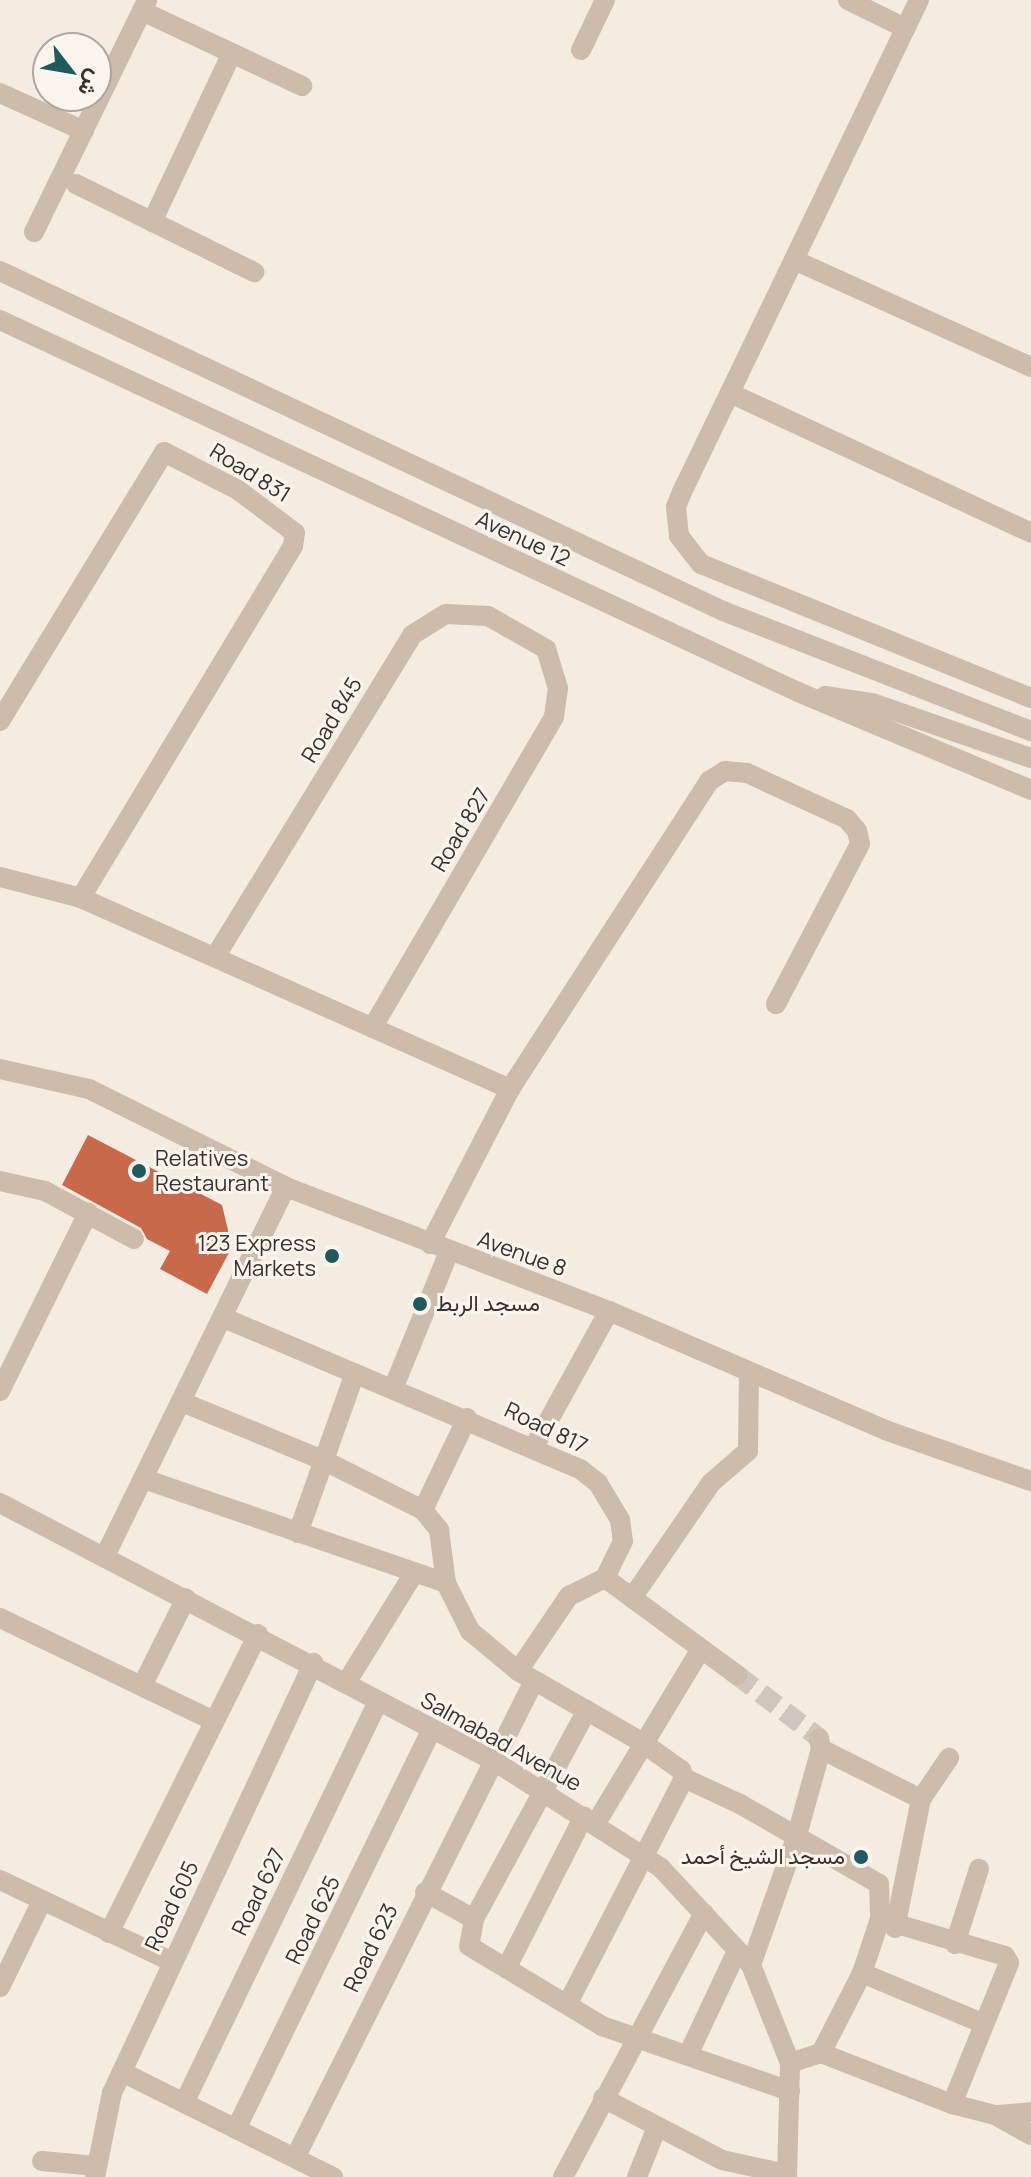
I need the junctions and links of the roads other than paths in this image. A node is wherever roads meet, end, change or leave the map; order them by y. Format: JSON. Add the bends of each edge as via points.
{"nodes":[{"id":1,"x":605,"y":0,"type":"edge"},
{"id":2,"x":848,"y":0,"type":"edge"},
{"id":3,"x":919,"y":0,"type":"edge"},
{"id":4,"x":145,"y":5,"type":"edge"},
{"id":5,"x":905,"y":28,"type":"junction"},
{"id":6,"x":581,"y":50,"type":"dead end"},
{"id":7,"x":232,"y":53,"type":"junction"},
{"id":8,"x":302,"y":86,"type":"dead end"},
{"id":9,"x":0,"y":93,"type":"edge"},
{"id":10,"x":84,"y":131,"type":"junction"},
{"id":11,"x":76,"y":184,"type":"dead end"},
{"id":12,"x":152,"y":222,"type":"junction"},
{"id":13,"x":34,"y":232,"type":"dead end"},
{"id":14,"x":794,"y":260,"type":"junction"},
{"id":15,"x":0,"y":271,"type":"edge"},
{"id":16,"x":254,"y":272,"type":"dead end"},
{"id":17,"x":0,"y":320,"type":"edge"},
{"id":18,"x":1031,"y":367,"type":"edge"},
{"id":19,"x":730,"y":393,"type":"junction"},
{"id":20,"x":1031,"y":533,"type":"edge"},
{"id":21,"x":546,"y":649,"type":"joint"},
{"id":22,"x":798,"y":692,"type":"junction"},
{"id":23,"x":1031,"y":698,"type":"edge"},
{"id":24,"x":0,"y":721,"type":"edge"},
{"id":25,"x":1031,"y":731,"type":"edge"},
{"id":26,"x":1031,"y":758,"type":"edge"},
{"id":27,"x":1031,"y":790,"type":"edge"},
{"id":28,"x":0,"y":877,"type":"edge"},
{"id":29,"x":81,"y":898,"type":"junction"},
{"id":30,"x":215,"y":957,"type":"junction"},
{"id":31,"x":776,"y":1004,"type":"dead end"},
{"id":32,"x":372,"y":1028,"type":"junction"},
{"id":33,"x":0,"y":1069,"type":"edge"},
{"id":34,"x":510,"y":1089,"type":"junction"},
{"id":35,"x":0,"y":1181,"type":"edge"},
{"id":36,"x":286,"y":1187,"type":"junction"},
{"id":37,"x":88,"y":1213,"type":"junction"},
{"id":38,"x":134,"y":1239,"type":"dead end"},
{"id":39,"x":430,"y":1244,"type":"junction"},
{"id":40,"x":449,"y":1252,"type":"junction"},
{"id":41,"x":609,"y":1311,"type":"junction"},
{"id":42,"x":224,"y":1318,"type":"junction"},
{"id":43,"x":749,"y":1372,"type":"junction"},
{"id":44,"x":354,"y":1376,"type":"junction"},
{"id":45,"x":393,"y":1389,"type":"junction"},
{"id":46,"x":0,"y":1391,"type":"edge"},
{"id":47,"x":182,"y":1402,"type":"junction"},
{"id":48,"x":467,"y":1418,"type":"junction"},
{"id":49,"x":535,"y":1445,"type":"junction"},
{"id":50,"x":323,"y":1460,"type":"junction"},
{"id":51,"x":144,"y":1479,"type":"junction"},
{"id":52,"x":1031,"y":1481,"type":"edge"},
{"id":53,"x":0,"y":1503,"type":"edge"},
{"id":54,"x":423,"y":1510,"type":"junction"},
{"id":55,"x":298,"y":1533,"type":"junction"},
{"id":56,"x":105,"y":1556,"type":"junction"},
{"id":57,"x":414,"y":1573,"type":"junction"},
{"id":58,"x":605,"y":1578,"type":"junction"},
{"id":59,"x":446,"y":1583,"type":"junction"},
{"id":60,"x":186,"y":1598,"type":"junction"},
{"id":61,"x":632,"y":1598,"type":"junction"},
{"id":62,"x":0,"y":1618,"type":"edge"},
{"id":63,"x":258,"y":1634,"type":"junction"},
{"id":64,"x":701,"y":1649,"type":"junction"},
{"id":65,"x":313,"y":1663,"type":"junction"},
{"id":66,"x":737,"y":1675,"type":"tunnel mouth"},
{"id":67,"x":526,"y":1676,"type":"junction"},
{"id":68,"x":348,"y":1680,"type":"junction"},
{"id":69,"x":142,"y":1686,"type":"junction"},
{"id":70,"x":378,"y":1701,"type":"junction"},
{"id":71,"x":587,"y":1710,"type":"junction"},
{"id":72,"x":212,"y":1720,"type":"junction"},
{"id":73,"x":431,"y":1731,"type":"junction"},
{"id":74,"x":643,"y":1743,"type":"junction"},
{"id":75,"x":949,"y":1758,"type":"dead end"},
{"id":76,"x":494,"y":1761,"type":"junction"},
{"id":77,"x":684,"y":1778,"type":"junction"},
{"id":78,"x":545,"y":1790,"type":"junction"},
{"id":79,"x":921,"y":1799,"type":"junction"},
{"id":80,"x":590,"y":1819,"type":"junction"},
{"id":81,"x":797,"y":1835,"type":"junction"},
{"id":82,"x":644,"y":1856,"type":"junction"},
{"id":83,"x":979,"y":1869,"type":"dead end"},
{"id":84,"x":0,"y":1880,"type":"edge"},
{"id":85,"x":425,"y":1892,"type":"junction"},
{"id":86,"x":42,"y":1901,"type":"junction"},
{"id":87,"x":704,"y":1913,"type":"junction"},
{"id":88,"x":474,"y":1919,"type":"junction"},
{"id":89,"x":887,"y":1924,"type":"junction"},
{"id":90,"x":109,"y":1933,"type":"junction"},
{"id":91,"x":955,"y":1944,"type":"junction"},
{"id":92,"x":744,"y":1958,"type":"junction"},
{"id":93,"x":173,"y":1962,"type":"junction"},
{"id":94,"x":507,"y":1967,"type":"junction"},
{"id":95,"x":862,"y":1973,"type":"junction"},
{"id":96,"x":0,"y":1987,"type":"edge"},
{"id":97,"x":568,"y":2003,"type":"junction"},
{"id":98,"x":982,"y":2023,"type":"junction"},
{"id":99,"x":634,"y":2038,"type":"junction"},
{"id":100,"x":821,"y":2053,"type":"junction"},
{"id":101,"x":688,"y":2055,"type":"junction"},
{"id":102,"x":790,"y":2063,"type":"junction"},
{"id":103,"x":122,"y":2072,"type":"junction"},
{"id":104,"x":790,"y":2091,"type":"junction"},
{"id":105,"x":603,"y":2098,"type":"junction"},
{"id":106,"x":184,"y":2103,"type":"junction"},
{"id":107,"x":952,"y":2104,"type":"junction"},
{"id":108,"x":1031,"y":2112,"type":"edge"},
{"id":109,"x":995,"y":2115,"type":"junction"},
{"id":110,"x":657,"y":2127,"type":"junction"},
{"id":111,"x":236,"y":2129,"type":"junction"},
{"id":112,"x":1031,"y":2135,"type":"edge"},
{"id":113,"x":295,"y":2158,"type":"junction"},
{"id":114,"x":42,"y":2161,"type":"dead end"},
{"id":115,"x":96,"y":2172,"type":"edge"},
{"id":116,"x":786,"y":2176,"type":"edge"},
{"id":117,"x":333,"y":2177,"type":"edge"},
{"id":118,"x":563,"y":2177,"type":"edge"},
{"id":119,"x":637,"y":2177,"type":"edge"}],
"edges":[{"from":1,"to":6,"type":"street"},
{"from":2,"to":5,"type":"street"},
{"from":3,"to":5,"type":"street"},
{"from":4,"to":7,"type":"street"},
{"from":4,"to":10,"type":"street"},
{"from":5,"to":14,"type":"street"},
{"from":7,"to":8,"type":"street"},
{"from":7,"to":12,"type":"street"},
{"from":9,"to":10,"type":"street"},
{"from":10,"to":13,"type":"street"},
{"from":11,"to":12,"type":"street"},
{"from":12,"to":16,"type":"street"},
{"from":14,"to":18,"type":"street"},
{"from":14,"to":19,"type":"street"},
{"from":15,"to":25,"type":"street","name":"Avenue 12","via":[[723,611]]},
{"from":17,"to":22,"type":"street","name":"Avenue 12"},
{"from":19,"to":20,"type":"street"},
{"from":19,"to":23,"type":"street","via":[[676,507],[679,536],[688,553],[715,570]]},
{"from":21,"to":30,"type":"street","name":"Road 845","via":[[474,613],[446,614],[412,635]]},
{"from":21,"to":32,"type":"street","name":"Road 827","via":[[558,688],[548,730]]},
{"from":22,"to":26,"type":"street","via":[[872,703]]},
{"from":22,"to":27,"type":"street","name":"Avenue 12"},
{"from":24,"to":29,"type":"street","name":"Road 831","via":[[164,452],[238,490],[295,533],[293,546]]},
{"from":28,"to":29,"type":"street"},
{"from":29,"to":30,"type":"street"},
{"from":30,"to":32,"type":"street"},
{"from":31,"to":34,"type":"street","via":[[860,844],[847,819],[747,773],[725,771],[709,781]]},
{"from":32,"to":34,"type":"street"},
{"from":33,"to":36,"type":"street","name":"Avenue 8","via":[[89,1089]]},
{"from":34,"to":39,"type":"street"},
{"from":35,"to":37,"type":"street","via":[[45,1191]]},
{"from":36,"to":39,"type":"street","name":"Avenue 8"},
{"from":36,"to":42,"type":"street"},
{"from":37,"to":38,"type":"street"},
{"from":37,"to":46,"type":"street"},
{"from":39,"to":40,"type":"street","name":"Avenue 8"},
{"from":40,"to":41,"type":"street","name":"Avenue 8"},
{"from":40,"to":45,"type":"street"},
{"from":41,"to":43,"type":"street","name":"Avenue 8"},
{"from":41,"to":49,"type":"street"},
{"from":42,"to":44,"type":"street","name":"Road 817"},
{"from":42,"to":47,"type":"street"},
{"from":43,"to":52,"type":"street","name":"Avenue 8","via":[[885,1430]]},
{"from":43,"to":61,"type":"street","via":[[748,1451],[711,1483]]},
{"from":44,"to":45,"type":"street","name":"Road 817"},
{"from":44,"to":50,"type":"street"},
{"from":45,"to":48,"type":"street","name":"Road 817"},
{"from":47,"to":50,"type":"street"},
{"from":47,"to":51,"type":"street"},
{"from":48,"to":49,"type":"street","name":"Road 817"},
{"from":48,"to":54,"type":"street"},
{"from":49,"to":58,"type":"street","name":"Road 817","via":[[580,1469],[612,1501],[623,1541]]},
{"from":50,"to":54,"type":"street"},
{"from":50,"to":55,"type":"street"},
{"from":51,"to":55,"type":"street"},
{"from":51,"to":56,"type":"street"},
{"from":53,"to":56,"type":"street","name":"Salmabad Avenue"},
{"from":54,"to":59,"type":"street","via":[[439,1530]]},
{"from":55,"to":57,"type":"street"},
{"from":56,"to":60,"type":"street","name":"Salmabad Avenue"},
{"from":57,"to":59,"type":"street"},
{"from":57,"to":68,"type":"street"},
{"from":58,"to":61,"type":"street"},
{"from":58,"to":67,"type":"street","name":"Road 623","via":[[569,1596]]},
{"from":59,"to":67,"type":"street","via":[[470,1631]]},
{"from":60,"to":63,"type":"street","name":"Salmabad Avenue"},
{"from":60,"to":69,"type":"street"},
{"from":61,"to":64,"type":"street"},
{"from":62,"to":69,"type":"street"},
{"from":63,"to":65,"type":"street","name":"Salmabad Avenue"},
{"from":63,"to":72,"type":"street"},
{"from":64,"to":66,"type":"street"},
{"from":64,"to":74,"type":"street"},
{"from":65,"to":68,"type":"street","name":"Salmabad Avenue"},
{"from":65,"to":93,"type":"street","name":"Road 605"},
{"from":67,"to":71,"type":"street"},
{"from":67,"to":76,"type":"street","name":"Road 623"},
{"from":68,"to":70,"type":"street","name":"Salmabad Avenue"},
{"from":69,"to":72,"type":"street"},
{"from":70,"to":73,"type":"street","name":"Salmabad Avenue"},
{"from":70,"to":106,"type":"street","name":"Road 627"},
{"from":71,"to":74,"type":"street"},
{"from":71,"to":78,"type":"street"},
{"from":72,"to":90,"type":"street"},
{"from":73,"to":76,"type":"street","name":"Salmabad Avenue"},
{"from":73,"to":111,"type":"street","name":"Road 625"},
{"from":74,"to":77,"type":"street","via":[[681,1770]]},
{"from":74,"to":80,"type":"street"},
{"from":75,"to":79,"type":"street"},
{"from":76,"to":78,"type":"street","name":"Salmabad Avenue"},
{"from":76,"to":85,"type":"street","name":"Road 623"},
{"from":77,"to":81,"type":"street"},
{"from":77,"to":82,"type":"street"},
{"from":78,"to":80,"type":"street","name":"Salmabad Avenue"},
{"from":78,"to":88,"type":"street"},
{"from":79,"to":81,"type":"street","via":[[820,1744]]},
{"from":79,"to":89,"type":"street"},
{"from":80,"to":82,"type":"street","name":"Salmabad Avenue"},
{"from":80,"to":94,"type":"street"},
{"from":81,"to":89,"type":"street","via":[[877,1882]]},
{"from":81,"to":92,"type":"street"},
{"from":82,"to":87,"type":"street","name":"Salmabad Avenue"},
{"from":82,"to":97,"type":"street"},
{"from":83,"to":91,"type":"street"},
{"from":84,"to":86,"type":"street"},
{"from":85,"to":88,"type":"street"},
{"from":85,"to":113,"type":"street","name":"Road 623"},
{"from":86,"to":90,"type":"street"},
{"from":86,"to":96,"type":"street"},
{"from":87,"to":92,"type":"street","name":"Salmabad Avenue"},
{"from":87,"to":99,"type":"street"},
{"from":88,"to":94,"type":"street","via":[[469,1946]]},
{"from":89,"to":91,"type":"street"},
{"from":89,"to":95,"type":"street"},
{"from":90,"to":93,"type":"street"},
{"from":91,"to":98,"type":"street","via":[[1005,1956],[1009,1963]]},
{"from":92,"to":101,"type":"street"},
{"from":92,"to":102,"type":"street","name":"Salmabad Avenue"},
{"from":93,"to":103,"type":"street","name":"Road 605"},
{"from":94,"to":97,"type":"street"},
{"from":95,"to":98,"type":"street"},
{"from":95,"to":100,"type":"street"},
{"from":97,"to":99,"type":"street","via":[[602,2026]]},
{"from":98,"to":107,"type":"street"},
{"from":99,"to":101,"type":"street"},
{"from":99,"to":105,"type":"street"},
{"from":100,"to":102,"type":"street"},
{"from":100,"to":107,"type":"street"},
{"from":101,"to":104,"type":"street"},
{"from":102,"to":104,"type":"street","name":"Salmabad Avenue"},
{"from":103,"to":106,"type":"street"},
{"from":103,"to":115,"type":"street","name":"Road 605","via":[[101,2129]]},
{"from":104,"to":116,"type":"street","name":"Salmabad Avenue"},
{"from":105,"to":110,"type":"street"},
{"from":105,"to":118,"type":"street"},
{"from":106,"to":111,"type":"street"},
{"from":107,"to":109,"type":"street"},
{"from":108,"to":109,"type":"street"},
{"from":109,"to":112,"type":"street"},
{"from":110,"to":116,"type":"street","via":[[722,2160]]},
{"from":110,"to":119,"type":"street"},
{"from":111,"to":113,"type":"street"},
{"from":113,"to":117,"type":"street"},
{"from":114,"to":115,"type":"street"}]}
